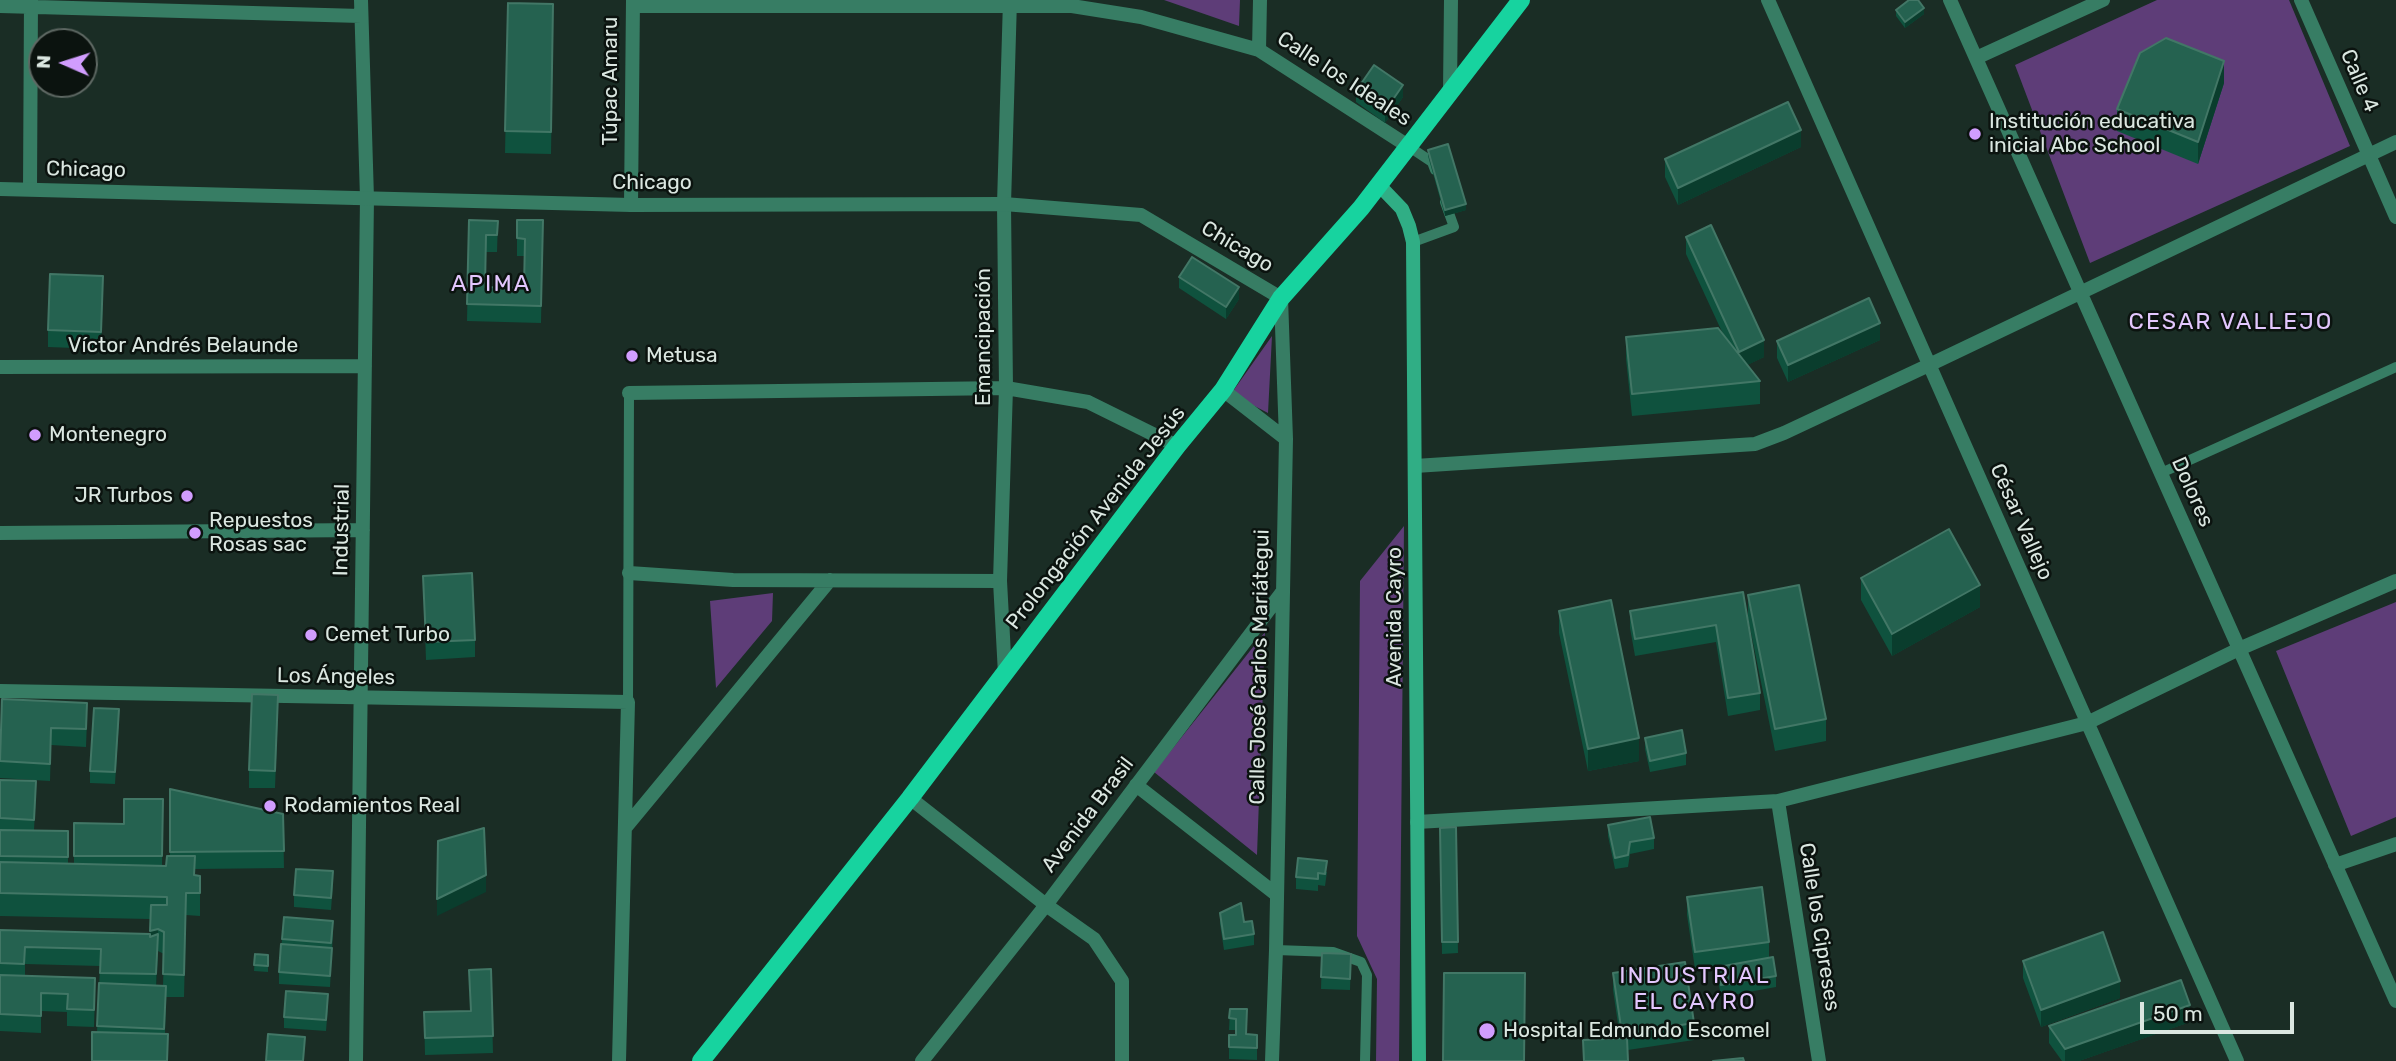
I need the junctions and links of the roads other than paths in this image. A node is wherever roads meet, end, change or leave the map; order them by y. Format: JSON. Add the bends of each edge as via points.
{"nodes":[{"id":1,"x":360,"y":0,"type":"edge"},
{"id":2,"x":1260,"y":0,"type":"edge"},
{"id":3,"x":1451,"y":0,"type":"edge"},
{"id":4,"x":1521,"y":0,"type":"edge"},
{"id":5,"x":1768,"y":0,"type":"edge"},
{"id":6,"x":1950,"y":0,"type":"edge"},
{"id":7,"x":2103,"y":0,"type":"edge"},
{"id":8,"x":2301,"y":0,"type":"edge"},
{"id":9,"x":31,"y":3,"type":"edge"},
{"id":10,"x":633,"y":3,"type":"edge"},
{"id":11,"x":813,"y":3,"type":"edge"},
{"id":12,"x":1010,"y":3,"type":"edge"},
{"id":13,"x":178,"y":5,"type":"edge"},
{"id":14,"x":0,"y":6,"type":"edge"},
{"id":15,"x":361,"y":16,"type":"junction"},
{"id":16,"x":1259,"y":50,"type":"junction"},
{"id":17,"x":1976,"y":58,"type":"junction"},
{"id":18,"x":1450,"y":90,"type":"junction"},
{"id":19,"x":2396,"y":142,"type":"edge"},
{"id":20,"x":1408,"y":146,"type":"junction"},
{"id":21,"x":2368,"y":154,"type":"junction"},
{"id":22,"x":1437,"y":175,"type":"edge"},
{"id":23,"x":1379,"y":185,"type":"junction"},
{"id":24,"x":1441,"y":188,"type":"edge"},
{"id":25,"x":0,"y":189,"type":"edge"},
{"id":26,"x":30,"y":189,"type":"junction"},
{"id":27,"x":367,"y":198,"type":"junction"},
{"id":28,"x":1004,"y":204,"type":"junction"},
{"id":29,"x":631,"y":205,"type":"junction"},
{"id":30,"x":2396,"y":217,"type":"edge"},
{"id":31,"x":1413,"y":242,"type":"junction"},
{"id":32,"x":2080,"y":292,"type":"junction"},
{"id":33,"x":1282,"y":298,"type":"junction"},
{"id":34,"x":1929,"y":365,"type":"junction"},
{"id":35,"x":365,"y":366,"type":"junction"},
{"id":36,"x":0,"y":367,"type":"edge"},
{"id":37,"x":2396,"y":367,"type":"edge"},
{"id":38,"x":1006,"y":388,"type":"junction"},
{"id":39,"x":1223,"y":390,"type":"junction"},
{"id":40,"x":629,"y":393,"type":"joint"},
{"id":41,"x":1286,"y":439,"type":"junction"},
{"id":42,"x":1177,"y":446,"type":"junction"},
{"id":43,"x":1415,"y":466,"type":"junction"},
{"id":44,"x":2161,"y":473,"type":"junction"},
{"id":45,"x":363,"y":530,"type":"junction"},
{"id":46,"x":0,"y":533,"type":"edge"},
{"id":47,"x":629,"y":573,"type":"junction"},
{"id":48,"x":830,"y":580,"type":"junction"},
{"id":49,"x":1000,"y":581,"type":"junction"},
{"id":50,"x":2396,"y":581,"type":"edge"},
{"id":51,"x":1283,"y":591,"type":"junction"},
{"id":52,"x":2239,"y":649,"type":"junction"},
{"id":53,"x":1005,"y":674,"type":"junction"},
{"id":54,"x":0,"y":691,"type":"edge"},
{"id":55,"x":361,"y":699,"type":"junction"},
{"id":56,"x":628,"y":702,"type":"junction"},
{"id":57,"x":2087,"y":723,"type":"junction"},
{"id":58,"x":1136,"y":785,"type":"junction"},
{"id":59,"x":909,"y":798,"type":"junction"},
{"id":60,"x":1778,"y":801,"type":"junction"},
{"id":61,"x":1417,"y":822,"type":"junction"},
{"id":62,"x":625,"y":828,"type":"junction"},
{"id":63,"x":2396,"y":844,"type":"edge"},
{"id":64,"x":2335,"y":865,"type":"junction"},
{"id":65,"x":1277,"y":895,"type":"junction"},
{"id":66,"x":1046,"y":905,"type":"junction"},
{"id":67,"x":1276,"y":950,"type":"junction"},
{"id":68,"x":2396,"y":1001,"type":"edge"},
{"id":69,"x":356,"y":1061,"type":"edge"},
{"id":70,"x":619,"y":1061,"type":"edge"},
{"id":71,"x":701,"y":1061,"type":"edge"},
{"id":72,"x":922,"y":1061,"type":"edge"},
{"id":73,"x":1122,"y":1061,"type":"edge"},
{"id":74,"x":1272,"y":1061,"type":"edge"},
{"id":75,"x":1365,"y":1061,"type":"edge"},
{"id":76,"x":1419,"y":1061,"type":"edge"},
{"id":77,"x":1819,"y":1061,"type":"edge"},
{"id":78,"x":2237,"y":1061,"type":"edge"}],
"edges":[{"from":1,"to":15,"type":"street","name":"Industrial"},
{"from":2,"to":16,"type":"street"},
{"from":3,"to":18,"type":"street"},
{"from":4,"to":18,"type":"main road","name":"Prolongación Avenida Jesús"},
{"from":5,"to":34,"type":"street","name":"César Vallejo"},
{"from":6,"to":17,"type":"street","name":"Dolores"},
{"from":7,"to":17,"type":"street"},
{"from":8,"to":21,"type":"street","name":"Calle 4"},
{"from":9,"to":13,"type":"street"},
{"from":9,"to":14,"type":"street"},
{"from":9,"to":26,"type":"street"},
{"from":10,"to":11,"type":"street","name":"Calle los Ideales"},
{"from":10,"to":29,"type":"street","name":"Túpac Amaru"},
{"from":11,"to":12,"type":"street","name":"Calle los Ideales"},
{"from":12,"to":16,"type":"street","name":"Calle los Ideales","via":[[1127,15]]},
{"from":12,"to":28,"type":"street","name":"Emancipación"},
{"from":13,"to":15,"type":"street"},
{"from":15,"to":27,"type":"street","name":"Industrial"},
{"from":16,"to":20,"type":"street","name":"Calle los Ideales"},
{"from":17,"to":32,"type":"street","name":"Dolores"},
{"from":18,"to":20,"type":"main road","name":"Prolongación Avenida Jesús"},
{"from":19,"to":21,"type":"street"},
{"from":20,"to":22,"type":"lane","via":[[1432,162]]},
{"from":20,"to":23,"type":"main road","name":"Prolongación Avenida Jesús"},
{"from":21,"to":30,"type":"street","name":"Calle 4"},
{"from":21,"to":32,"type":"street"},
{"from":23,"to":31,"type":"main road","name":"Avenida Cayro","via":[[1402,209]]},
{"from":23,"to":33,"type":"main road","name":"Prolongación Avenida Jesús"},
{"from":24,"to":31,"type":"lane","via":[[1454,227]]},
{"from":25,"to":26,"type":"street","name":"Chicago"},
{"from":26,"to":27,"type":"street","name":"Chicago"},
{"from":27,"to":29,"type":"street","name":"Chicago"},
{"from":27,"to":35,"type":"street","name":"Industrial"},
{"from":28,"to":29,"type":"street","name":"Chicago"},
{"from":28,"to":33,"type":"street","name":"Chicago","via":[[1141,215]]},
{"from":28,"to":38,"type":"street","name":"Emancipación"},
{"from":31,"to":43,"type":"main road","name":"Avenida Cayro"},
{"from":32,"to":34,"type":"street"},
{"from":32,"to":44,"type":"street","name":"Dolores"},
{"from":33,"to":39,"type":"main road","name":"Prolongación Avenida Jesús"},
{"from":33,"to":41,"type":"street","name":"Calle José Carlos Mariátegui"},
{"from":34,"to":43,"type":"street","via":[[1755,444]]},
{"from":34,"to":57,"type":"street","name":"César Vallejo"},
{"from":35,"to":36,"type":"street","name":"Víctor Andrés Belaunde"},
{"from":35,"to":45,"type":"street","name":"Industrial"},
{"from":37,"to":44,"type":"lane"},
{"from":38,"to":40,"type":"street"},
{"from":38,"to":42,"type":"street","via":[[1088,402]]},
{"from":38,"to":49,"type":"street","name":"Emancipación"},
{"from":39,"to":41,"type":"street"},
{"from":39,"to":42,"type":"main road","name":"Prolongación Avenida Jesús"},
{"from":40,"to":47,"type":"lane"},
{"from":41,"to":51,"type":"street","name":"Calle José Carlos Mariátegui"},
{"from":42,"to":53,"type":"main road","name":"Prolongación Avenida Jesús"},
{"from":43,"to":61,"type":"main road","name":"Avenida Cayro"},
{"from":44,"to":52,"type":"street","name":"Dolores"},
{"from":45,"to":46,"type":"street"},
{"from":45,"to":55,"type":"street","name":"Industrial"},
{"from":47,"to":48,"type":"street"},
{"from":47,"to":56,"type":"lane"},
{"from":48,"to":49,"type":"street"},
{"from":48,"to":62,"type":"street"},
{"from":49,"to":53,"type":"street","name":"Emancipación"},
{"from":50,"to":52,"type":"street"},
{"from":51,"to":58,"type":"street","name":"Avenida Brasil"},
{"from":51,"to":65,"type":"street","name":"Calle José Carlos Mariátegui"},
{"from":52,"to":57,"type":"street"},
{"from":52,"to":64,"type":"street","name":"Dolores"},
{"from":53,"to":59,"type":"main road","name":"Prolongación Avenida Jesús"},
{"from":54,"to":55,"type":"street","name":"Los Ángeles"},
{"from":55,"to":56,"type":"street","name":"Los Ángeles"},
{"from":55,"to":69,"type":"street","name":"Industrial"},
{"from":56,"to":62,"type":"street"},
{"from":57,"to":60,"type":"street"},
{"from":57,"to":78,"type":"street","name":"César Vallejo"},
{"from":58,"to":65,"type":"street"},
{"from":58,"to":66,"type":"street","name":"Avenida Brasil"},
{"from":59,"to":66,"type":"street"},
{"from":59,"to":71,"type":"main road","name":"Prolongación Avenida Jesús"},
{"from":60,"to":61,"type":"street"},
{"from":60,"to":77,"type":"street","name":"Calle los Cipreses"},
{"from":61,"to":76,"type":"main road","name":"Avenida Cayro"},
{"from":62,"to":70,"type":"street"},
{"from":63,"to":64,"type":"street"},
{"from":64,"to":68,"type":"street","name":"Dolores"},
{"from":65,"to":67,"type":"street","name":"Calle José Carlos Mariátegui"},
{"from":66,"to":72,"type":"street","name":"Avenida Brasil"},
{"from":66,"to":73,"type":"street","via":[[1094,939],[1122,981]]},
{"from":67,"to":74,"type":"street","name":"Calle José Carlos Mariátegui"},
{"from":67,"to":75,"type":"lane","via":[[1333,951],[1361,962],[1367,975]]}]}
